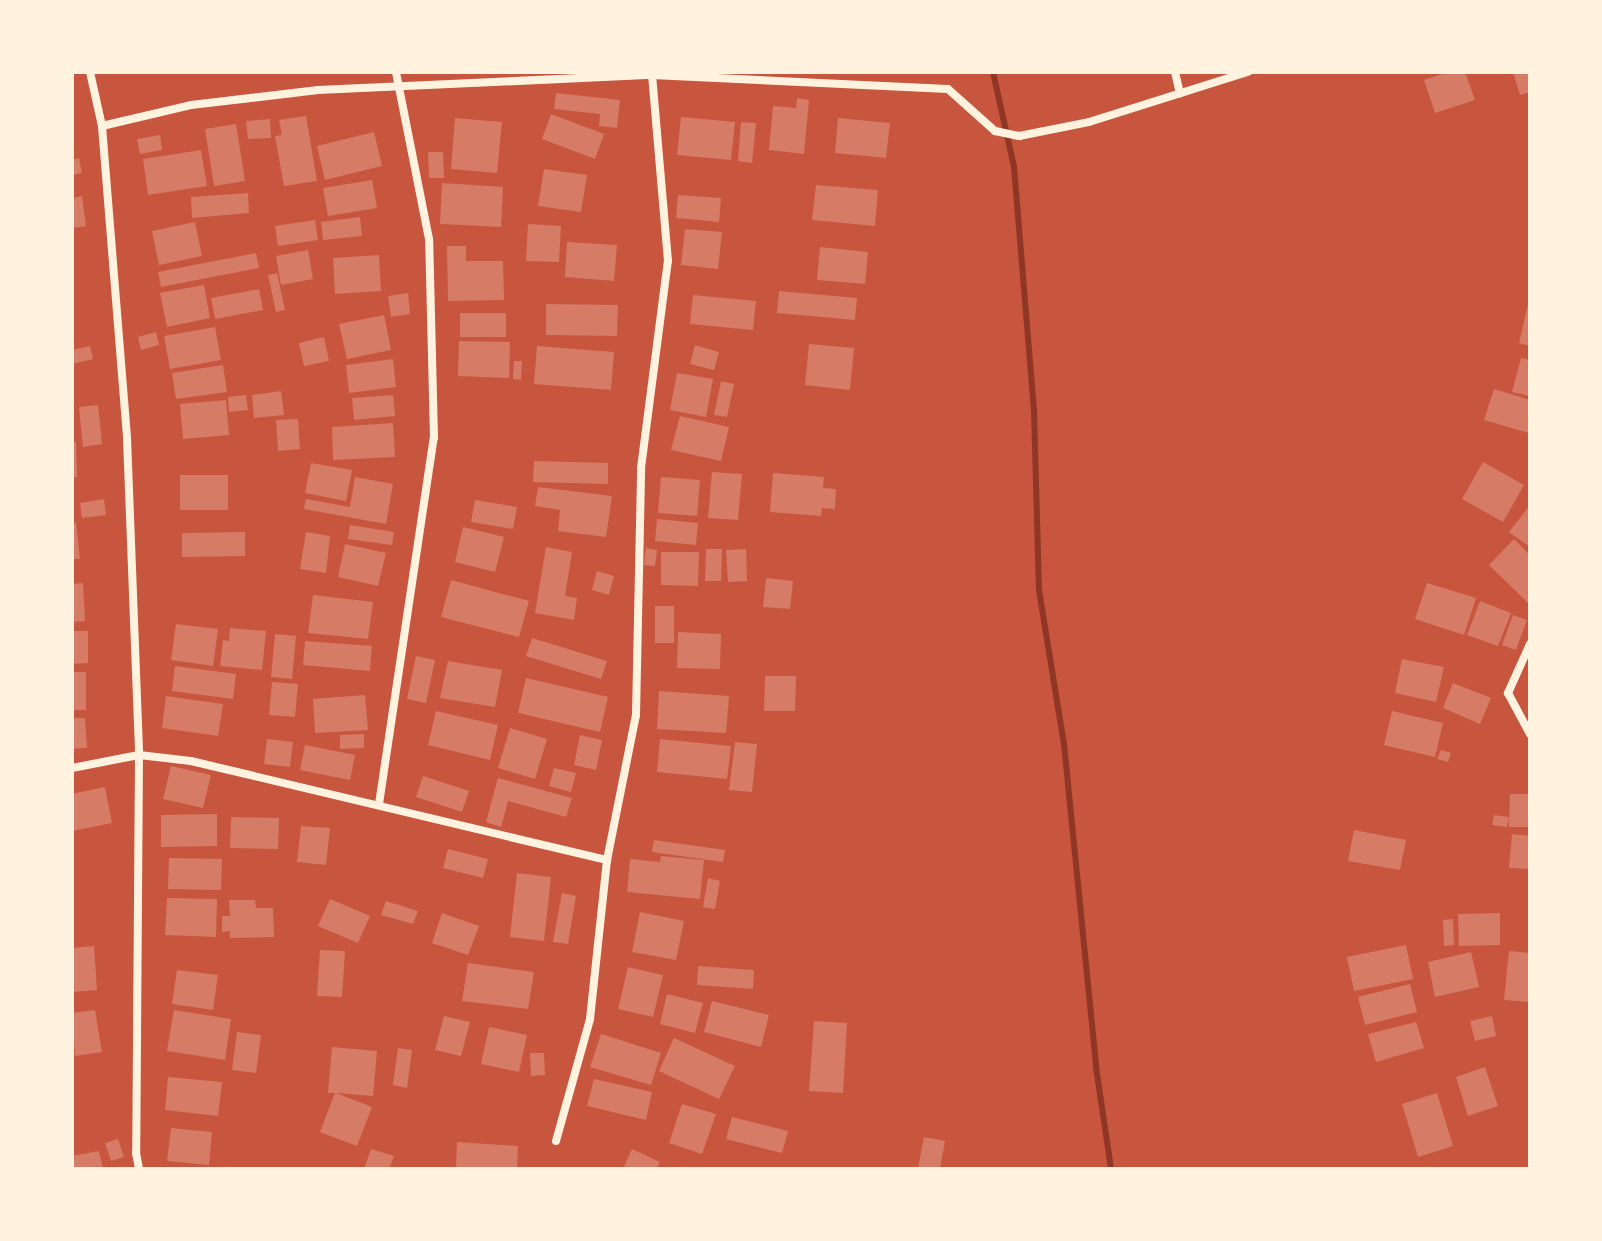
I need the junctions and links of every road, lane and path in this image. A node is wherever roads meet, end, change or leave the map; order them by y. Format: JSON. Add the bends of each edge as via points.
{"nodes":[{"id":1,"x":90,"y":72,"type":"edge"},
{"id":2,"x":396,"y":72,"type":"edge"},
{"id":3,"x":1175,"y":72,"type":"edge"},
{"id":4,"x":1248,"y":72,"type":"edge"},
{"id":5,"x":652,"y":74,"type":"edge"},
{"id":6,"x":400,"y":89,"type":"junction"},
{"id":7,"x":1180,"y":93,"type":"junction"},
{"id":8,"x":102,"y":126,"type":"junction"},
{"id":9,"x":1530,"y":644,"type":"edge"},
{"id":10,"x":1530,"y":734,"type":"edge"},
{"id":11,"x":139,"y":755,"type":"junction"},
{"id":12,"x":72,"y":768,"type":"edge"},
{"id":13,"x":379,"y":804,"type":"junction"},
{"id":14,"x":607,"y":860,"type":"junction"},
{"id":15,"x":556,"y":1141,"type":"dead end"},
{"id":16,"x":139,"y":1169,"type":"edge"}],
"edges":[{"from":1,"to":8,"type":"street"},
{"from":2,"to":6,"type":"street"},
{"from":3,"to":7,"type":"street"},
{"from":4,"to":7,"type":"street"},
{"from":5,"to":6,"type":"street"},
{"from":5,"to":7,"type":"street","via":[[948,89],[995,131],[1019,136],[1089,122]]},
{"from":5,"to":14,"type":"street","via":[[668,261],[641,468],[636,715]]},
{"from":6,"to":8,"type":"street","via":[[318,90],[191,105]]},
{"from":6,"to":13,"type":"street","via":[[429,239],[434,438]]},
{"from":8,"to":11,"type":"street","via":[[127,438]]},
{"from":9,"to":10,"type":"street","via":[[1508,693]]},
{"from":11,"to":12,"type":"street"},
{"from":11,"to":13,"type":"street","via":[[191,761]]},
{"from":11,"to":16,"type":"street"},
{"from":13,"to":14,"type":"street"},
{"from":14,"to":15,"type":"street","via":[[590,1019]]}]}
